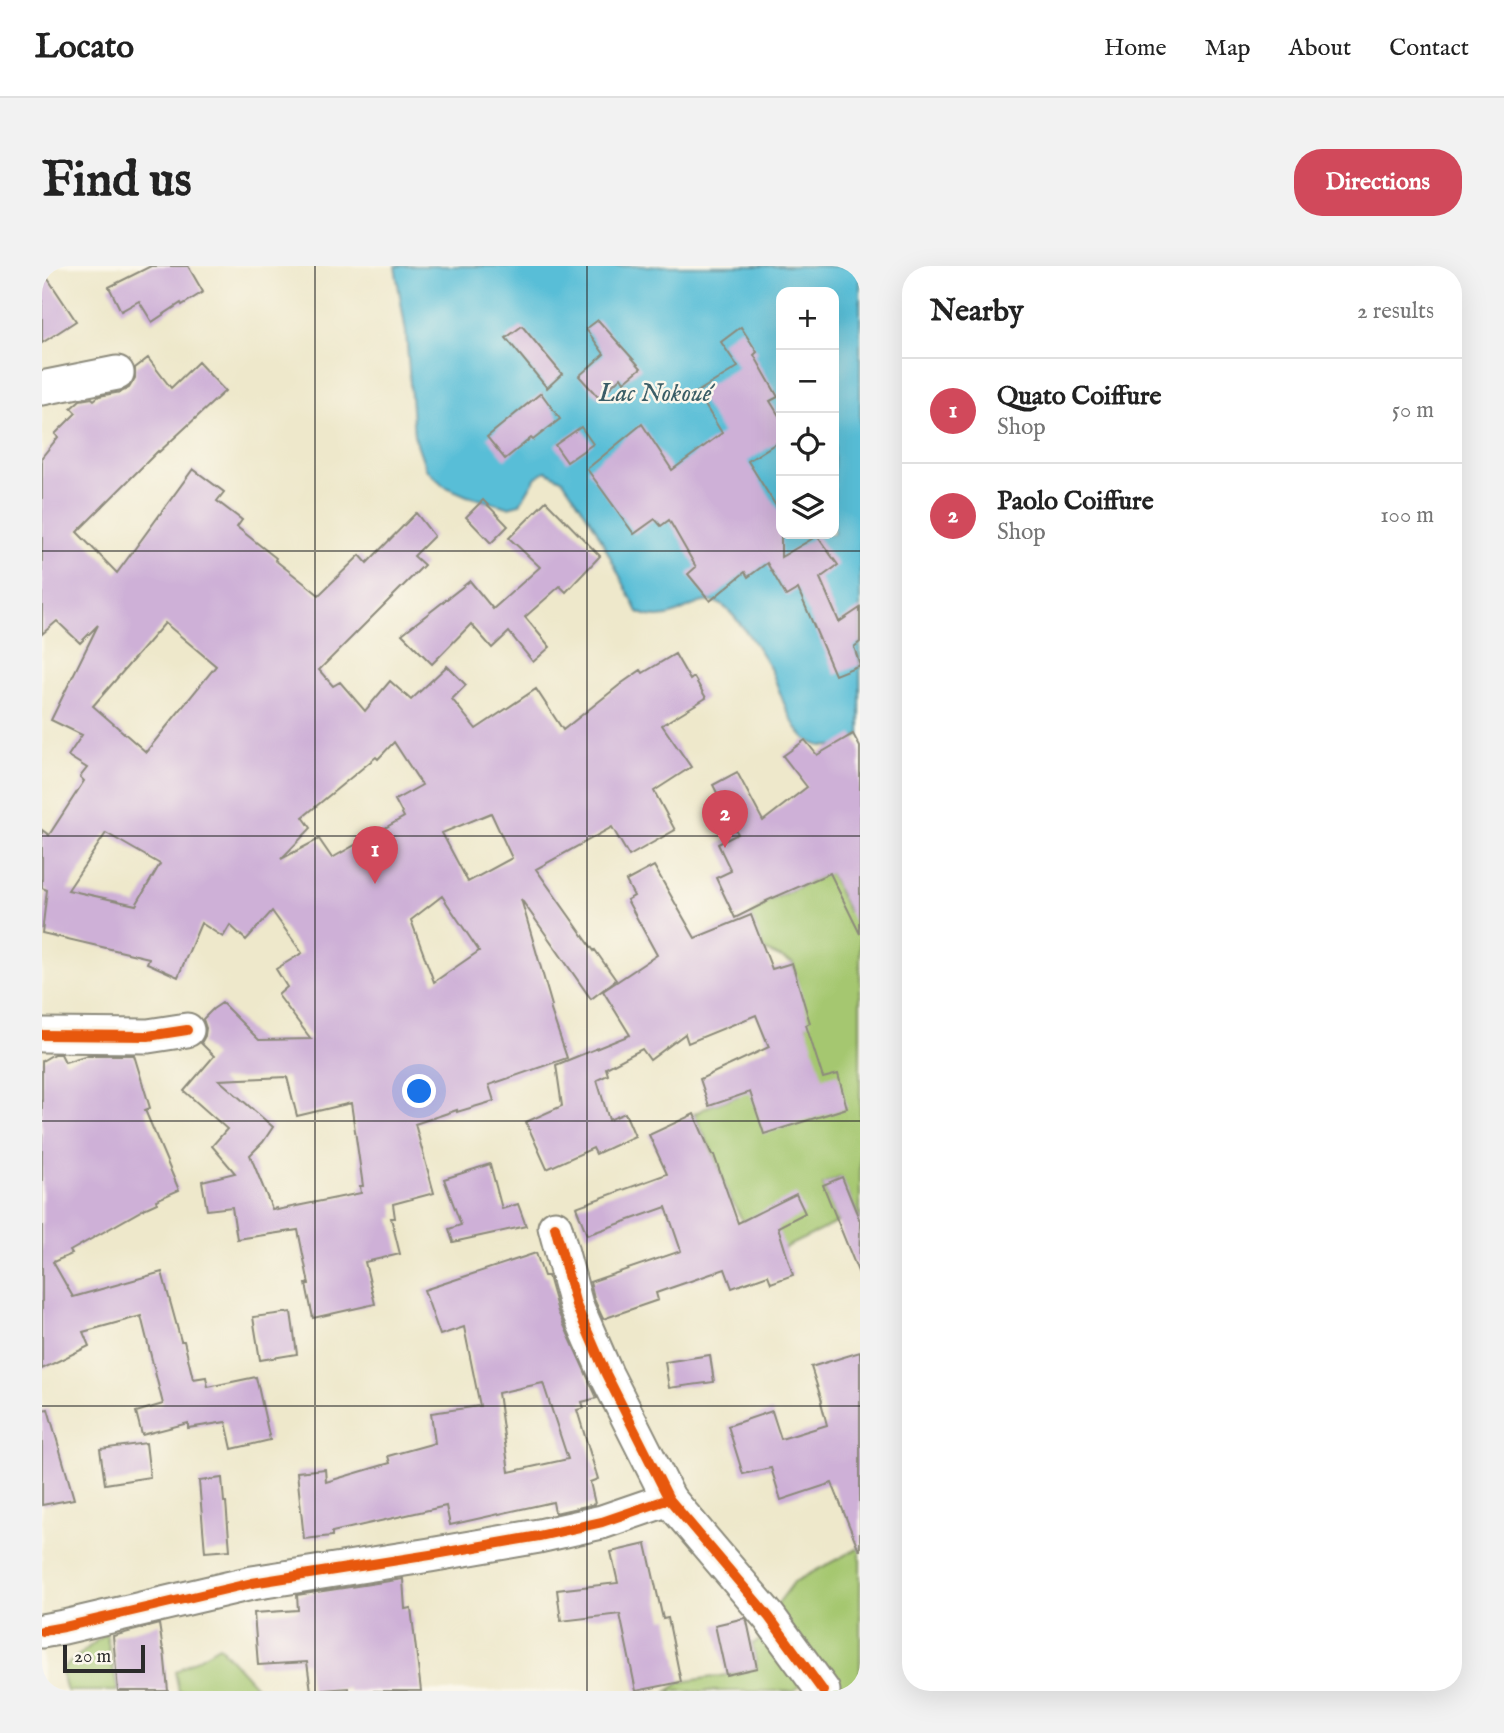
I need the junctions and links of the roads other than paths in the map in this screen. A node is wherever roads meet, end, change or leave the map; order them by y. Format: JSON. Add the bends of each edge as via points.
{"nodes":[{"id":1,"x":117,"y":373,"type":"dead end"},
{"id":2,"x":42,"y":388,"type":"edge"},
{"id":3,"x":187,"y":1030,"type":"dead end"},
{"id":4,"x":42,"y":1035,"type":"edge"},
{"id":5,"x":555,"y":1227,"type":"dead end"},
{"id":6,"x":669,"y":1499,"type":"junction"},
{"id":7,"x":42,"y":1630,"type":"edge"},
{"id":8,"x":823,"y":1691,"type":"edge"}],
"edges":[{"from":1,"to":2,"type":"street"},
{"from":3,"to":4,"type":"street","via":[[148,1036]]},
{"from":5,"to":6,"type":"street","via":[[576,1305]]},
{"from":6,"to":7,"type":"street","via":[[602,1522],[539,1536],[252,1583]]},
{"from":6,"to":8,"type":"street","via":[[769,1617]]}]}
